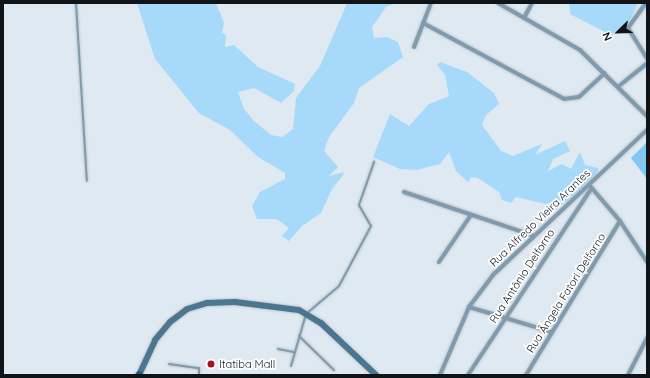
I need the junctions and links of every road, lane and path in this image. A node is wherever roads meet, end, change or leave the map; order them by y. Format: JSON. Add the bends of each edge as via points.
{"nodes":[{"id":1,"x":76,"y":3,"type":"edge"},
{"id":2,"x":431,"y":3,"type":"edge"},
{"id":3,"x":498,"y":3,"type":"edge"},
{"id":4,"x":532,"y":3,"type":"edge"},
{"id":5,"x":646,"y":3,"type":"edge"},
{"id":6,"x":524,"y":18,"type":"junction"},
{"id":7,"x":423,"y":23,"type":"junction"},
{"id":8,"x":414,"y":47,"type":"dead end"},
{"id":9,"x":647,"y":59,"type":"edge"},
{"id":10,"x":647,"y":63,"type":"edge"},
{"id":11,"x":605,"y":73,"type":"junction"},
{"id":12,"x":619,"y":86,"type":"junction"},
{"id":13,"x":647,"y":116,"type":"edge"},
{"id":14,"x":647,"y":130,"type":"edge"},
{"id":15,"x":374,"y":162,"type":"dead end"},
{"id":16,"x":87,"y":181,"type":"dead end"},
{"id":17,"x":588,"y":184,"type":"junction"},
{"id":18,"x":592,"y":188,"type":"junction"},
{"id":19,"x":404,"y":192,"type":"dead end"},
{"id":20,"x":471,"y":215,"type":"junction"},
{"id":21,"x":620,"y":221,"type":"junction"},
{"id":22,"x":532,"y":235,"type":"junction"},
{"id":23,"x":439,"y":262,"type":"dead end"},
{"id":24,"x":647,"y":262,"type":"edge"},
{"id":25,"x":468,"y":307,"type":"junction"},
{"id":26,"x":306,"y":314,"type":"junction"},
{"id":27,"x":507,"y":317,"type":"junction"},
{"id":28,"x":552,"y":332,"type":"junction"},
{"id":29,"x":298,"y":336,"type":"junction"},
{"id":30,"x":646,"y":341,"type":"edge"},
{"id":31,"x":278,"y":349,"type":"dead end"},
{"id":32,"x":294,"y":352,"type":"junction"},
{"id":33,"x":169,"y":364,"type":"dead end"},
{"id":34,"x":291,"y":366,"type":"dead end"},
{"id":35,"x":334,"y":370,"type":"dead end"},
{"id":36,"x":138,"y":375,"type":"edge"},
{"id":37,"x":199,"y":375,"type":"edge"},
{"id":38,"x":376,"y":375,"type":"edge"},
{"id":39,"x":440,"y":375,"type":"edge"},
{"id":40,"x":468,"y":375,"type":"edge"},
{"id":41,"x":526,"y":375,"type":"edge"},
{"id":42,"x":628,"y":375,"type":"edge"}],
"edges":[{"from":1,"to":16,"type":"lane"},
{"from":2,"to":7,"type":"street"},
{"from":3,"to":6,"type":"street"},
{"from":4,"to":6,"type":"street"},
{"from":5,"to":9,"type":"street","via":[[628,28]]},
{"from":6,"to":11,"type":"street","via":[[572,44]]},
{"from":7,"to":8,"type":"street"},
{"from":7,"to":11,"type":"street","via":[[564,99],[579,97]]},
{"from":10,"to":12,"type":"street"},
{"from":11,"to":12,"type":"street"},
{"from":12,"to":13,"type":"street"},
{"from":14,"to":17,"type":"street","name":"Rua Alfredo Vieira Arantes"},
{"from":15,"to":26,"type":"lane","via":[[359,205],[371,226],[339,286]]},
{"from":17,"to":18,"type":"street"},
{"from":17,"to":22,"type":"street","name":"Rua Alfredo Vieira Arantes"},
{"from":18,"to":21,"type":"street"},
{"from":18,"to":27,"type":"street","name":"Rua Antônio Delforno"},
{"from":19,"to":20,"type":"street"},
{"from":20,"to":22,"type":"street"},
{"from":20,"to":23,"type":"street"},
{"from":21,"to":24,"type":"street"},
{"from":21,"to":28,"type":"street","name":"Rua Ângela Fatori Delforno"},
{"from":22,"to":25,"type":"street","name":"Rua Alfredo Vieira Arantes"},
{"from":25,"to":27,"type":"street"},
{"from":25,"to":39,"type":"street","name":"Rua Alfredo Vieira Arantes"},
{"from":26,"to":29,"type":"lane"},
{"from":26,"to":36,"type":"main road","via":[[299,310],[235,302],[206,303],[187,309],[170,322],[155,340]]},
{"from":26,"to":38,"type":"main road","via":[[321,323]]},
{"from":27,"to":28,"type":"street"},
{"from":27,"to":40,"type":"street","name":"Rua Antônio Delforno"},
{"from":28,"to":41,"type":"street","name":"Rua Ângela Fatori Delforno"},
{"from":29,"to":32,"type":"lane"},
{"from":29,"to":35,"type":"lane"},
{"from":30,"to":42,"type":"street"},
{"from":31,"to":32,"type":"lane"},
{"from":32,"to":34,"type":"lane"},
{"from":33,"to":37,"type":"lane","via":[[199,368]]}]}
